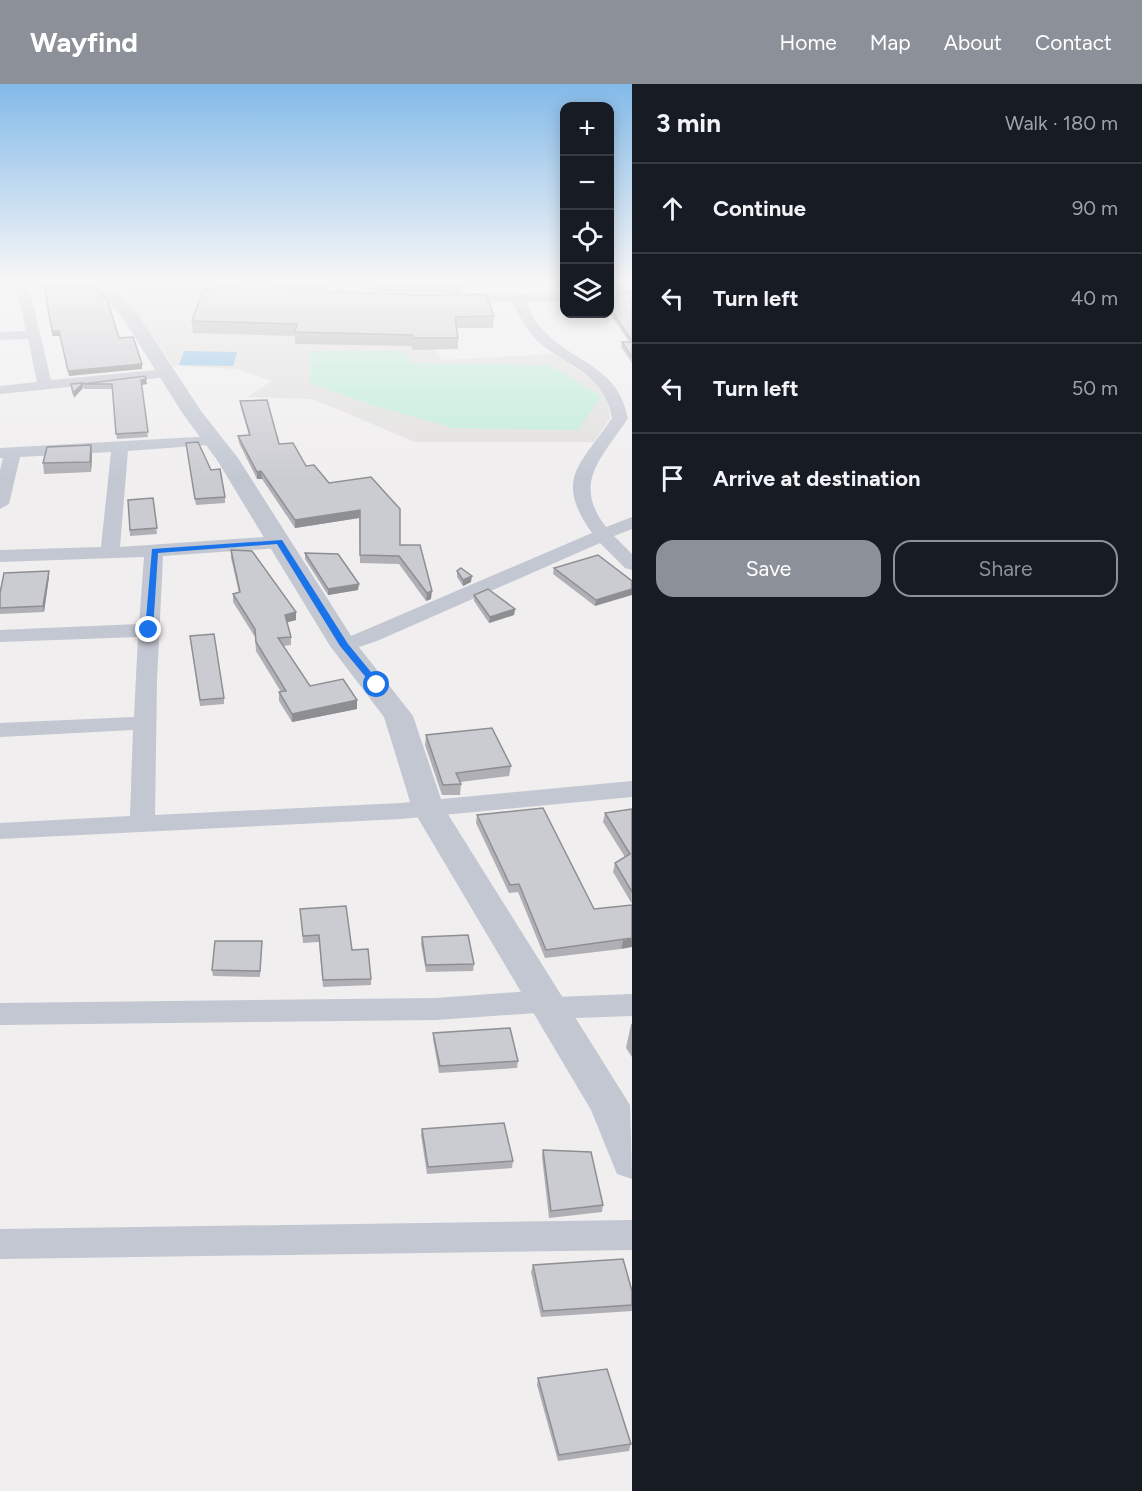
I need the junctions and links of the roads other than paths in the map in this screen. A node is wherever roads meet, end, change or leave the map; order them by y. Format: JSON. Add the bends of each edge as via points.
{"nodes":[{"id":1,"x":38,"y":348,"type":"edge"},
{"id":2,"x":151,"y":348,"type":"edge"},
{"id":3,"x":556,"y":348,"type":"edge"},
{"id":4,"x":168,"y":373,"type":"junction"},
{"id":5,"x":45,"y":385,"type":"junction"},
{"id":6,"x":0,"y":390,"type":"edge"},
{"id":7,"x":214,"y":441,"type":"junction"},
{"id":8,"x":120,"y":447,"type":"junction"},
{"id":9,"x":6,"y":453,"type":"edge"},
{"id":10,"x":0,"y":504,"type":"edge"},
{"id":11,"x":632,"y":522,"type":"edge"},
{"id":12,"x":603,"y":535,"type":"junction"},
{"id":13,"x":279,"y":542,"type":"junction"},
{"id":14,"x":154,"y":551,"type":"junction"},
{"id":15,"x":110,"y":552,"type":"junction"},
{"id":16,"x":0,"y":556,"type":"edge"},
{"id":17,"x":632,"y":564,"type":"edge"},
{"id":18,"x":149,"y":630,"type":"junction"},
{"id":19,"x":0,"y":636,"type":"edge"},
{"id":20,"x":344,"y":646,"type":"junction"},
{"id":21,"x":145,"y":723,"type":"junction"},
{"id":22,"x":0,"y":730,"type":"edge"},
{"id":23,"x":632,"y":789,"type":"edge"},
{"id":24,"x":428,"y":808,"type":"junction"},
{"id":25,"x":142,"y":823,"type":"junction"},
{"id":26,"x":0,"y":831,"type":"edge"},
{"id":27,"x":546,"y":1004,"type":"junction"},
{"id":28,"x":632,"y":1005,"type":"edge"},
{"id":29,"x":0,"y":1014,"type":"edge"},
{"id":30,"x":632,"y":1161,"type":"edge"},
{"id":31,"x":632,"y":1235,"type":"edge"},
{"id":32,"x":0,"y":1244,"type":"edge"}],
"edges":[{"from":1,"to":5,"type":"street"},
{"from":2,"to":4,"type":"street"},
{"from":3,"to":12,"type":"street","via":[[599,377],[616,395],[620,418],[588,466],[580,490]]},
{"from":4,"to":5,"type":"street"},
{"from":4,"to":7,"type":"street"},
{"from":5,"to":6,"type":"street"},
{"from":7,"to":8,"type":"street"},
{"from":7,"to":13,"type":"street"},
{"from":8,"to":9,"type":"street"},
{"from":8,"to":15,"type":"street"},
{"from":9,"to":10,"type":"street"},
{"from":11,"to":12,"type":"street"},
{"from":12,"to":17,"type":"street"},
{"from":12,"to":20,"type":"street"},
{"from":13,"to":14,"type":"street"},
{"from":13,"to":20,"type":"street"},
{"from":14,"to":15,"type":"street"},
{"from":14,"to":18,"type":"street"},
{"from":15,"to":16,"type":"street"},
{"from":18,"to":19,"type":"street"},
{"from":18,"to":21,"type":"street"},
{"from":20,"to":24,"type":"street","via":[[398,716]]},
{"from":21,"to":22,"type":"street"},
{"from":21,"to":25,"type":"street"},
{"from":23,"to":24,"type":"street"},
{"from":24,"to":25,"type":"street"},
{"from":24,"to":27,"type":"street"},
{"from":25,"to":26,"type":"street"},
{"from":27,"to":28,"type":"street"},
{"from":27,"to":29,"type":"street"},
{"from":27,"to":30,"type":"street","via":[[610,1105]]},
{"from":31,"to":32,"type":"street"}]}
